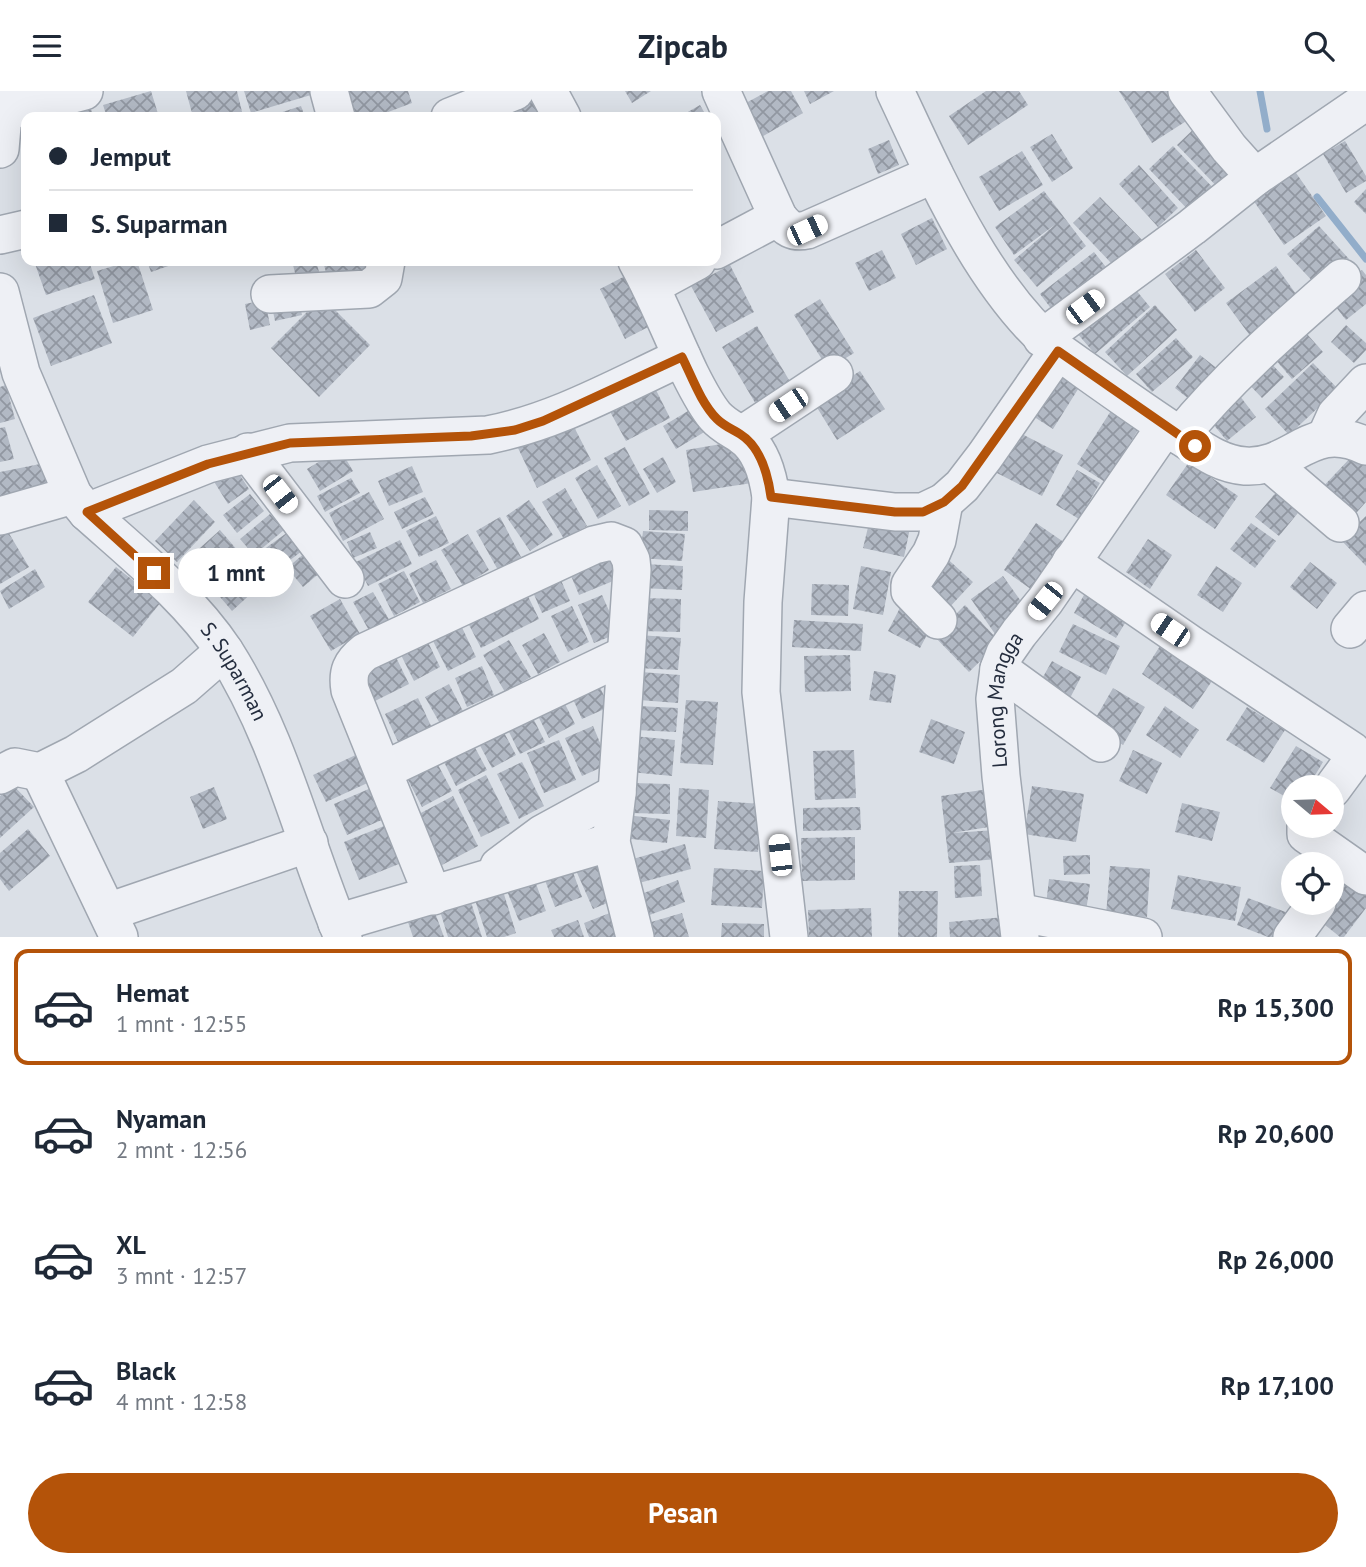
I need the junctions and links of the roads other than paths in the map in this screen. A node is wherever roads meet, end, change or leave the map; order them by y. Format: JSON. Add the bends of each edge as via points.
{"nodes":[{"id":1,"x":84,"y":91,"type":"edge"},
{"id":2,"x":329,"y":91,"type":"edge"},
{"id":3,"x":515,"y":91,"type":"edge"},
{"id":4,"x":548,"y":91,"type":"edge"},
{"id":5,"x":721,"y":91,"type":"edge"},
{"id":6,"x":895,"y":91,"type":"edge"},
{"id":7,"x":1187,"y":91,"type":"edge"},
{"id":8,"x":1366,"y":101,"type":"edge"},
{"id":9,"x":3,"y":106,"type":"edge"},
{"id":10,"x":335,"y":112,"type":"edge"},
{"id":11,"x":462,"y":112,"type":"edge"},
{"id":12,"x":559,"y":112,"type":"edge"},
{"id":13,"x":0,"y":149,"type":"edge"},
{"id":14,"x":934,"y":174,"type":"junction"},
{"id":15,"x":1255,"y":177,"type":"junction"},
{"id":16,"x":778,"y":217,"type":"junction"},
{"id":17,"x":21,"y":230,"type":"edge"},
{"id":18,"x":0,"y":235,"type":"edge"},
{"id":19,"x":721,"y":247,"type":"edge"},
{"id":20,"x":385,"y":266,"type":"edge"},
{"id":21,"x":675,"y":266,"type":"edge"},
{"id":22,"x":644,"y":273,"type":"edge"},
{"id":23,"x":1342,"y":278,"type":"dead end"},
{"id":24,"x":0,"y":292,"type":"edge"},
{"id":25,"x":270,"y":294,"type":"dead end"},
{"id":26,"x":1050,"y":345,"type":"junction"},
{"id":27,"x":682,"y":357,"type":"junction"},
{"id":28,"x":834,"y":374,"type":"dead end"},
{"id":29,"x":10,"y":375,"type":"edge"},
{"id":30,"x":1366,"y":383,"type":"edge"},
{"id":31,"x":1172,"y":431,"type":"junction"},
{"id":32,"x":742,"y":435,"type":"junction"},
{"id":33,"x":1326,"y":437,"type":"junction"},
{"id":34,"x":1366,"y":446,"type":"edge"},
{"id":35,"x":248,"y":452,"type":"junction"},
{"id":36,"x":1271,"y":464,"type":"junction"},
{"id":37,"x":771,"y":497,"type":"junction"},
{"id":38,"x":944,"y":502,"type":"junction"},
{"id":39,"x":80,"y":503,"type":"junction"},
{"id":40,"x":0,"y":516,"type":"edge"},
{"id":41,"x":1340,"y":523,"type":"dead end"},
{"id":42,"x":1071,"y":562,"type":"junction"},
{"id":43,"x":345,"y":579,"type":"dead end"},
{"id":44,"x":939,"y":619,"type":"dead end"},
{"id":45,"x":224,"y":651,"type":"junction"},
{"id":46,"x":625,"y":655,"type":"junction"},
{"id":47,"x":999,"y":669,"type":"junction"},
{"id":48,"x":1101,"y":743,"type":"dead end"},
{"id":49,"x":14,"y":765,"type":"edge"},
{"id":50,"x":384,"y":770,"type":"junction"},
{"id":51,"x":1342,"y":775,"type":"edge"},
{"id":52,"x":617,"y":793,"type":"junction"},
{"id":53,"x":1310,"y":838,"type":"edge"},
{"id":54,"x":611,"y":842,"type":"junction"},
{"id":55,"x":309,"y":843,"type":"junction"},
{"id":56,"x":1348,"y":874,"type":"edge"},
{"id":57,"x":476,"y":884,"type":"junction"},
{"id":58,"x":433,"y":896,"type":"junction"},
{"id":59,"x":1308,"y":915,"type":"edge"},
{"id":60,"x":113,"y":924,"type":"edge"},
{"id":61,"x":1018,"y":925,"type":"edge"},
{"id":62,"x":340,"y":930,"type":"edge"},
{"id":63,"x":635,"y":937,"type":"edge"},
{"id":64,"x":789,"y":937,"type":"edge"},
{"id":65,"x":1143,"y":937,"type":"edge"},
{"id":66,"x":1292,"y":937,"type":"edge"}],
"edges":[{"from":1,"to":9,"type":"street"},
{"from":2,"to":10,"type":"street"},
{"from":3,"to":11,"type":"street"},
{"from":4,"to":12,"type":"street"},
{"from":5,"to":16,"type":"street"},
{"from":6,"to":14,"type":"street"},
{"from":7,"to":15,"type":"street"},
{"from":8,"to":15,"type":"street"},
{"from":9,"to":13,"type":"street"},
{"from":14,"to":16,"type":"street","via":[[807,230],[792,230]]},
{"from":14,"to":26,"type":"street","via":[[985,265]]},
{"from":15,"to":26,"type":"street"},
{"from":16,"to":19,"type":"street"},
{"from":17,"to":18,"type":"street"},
{"from":20,"to":25,"type":"street","via":[[383,278],[369,289]]},
{"from":21,"to":22,"type":"street"},
{"from":22,"to":27,"type":"street"},
{"from":23,"to":31,"type":"street","name":"Lorong Mangga","via":[[1203,408]]},
{"from":24,"to":29,"type":"street","name":"S. Suparman"},
{"from":26,"to":31,"type":"street"},
{"from":26,"to":38,"type":"street","via":[[962,486]]},
{"from":27,"to":32,"type":"street","via":[[711,411]]},
{"from":27,"to":35,"type":"street","via":[[515,430],[477,436],[290,443]]},
{"from":28,"to":32,"type":"street"},
{"from":29,"to":39,"type":"street","name":"S. Suparman"},
{"from":30,"to":33,"type":"street","via":[[1336,415]]},
{"from":31,"to":36,"type":"street","via":[[1228,463]]},
{"from":31,"to":42,"type":"street","name":"Lorong Mangga"},
{"from":32,"to":37,"type":"street","via":[[764,467]]},
{"from":33,"to":34,"type":"street"},
{"from":33,"to":36,"type":"street"},
{"from":35,"to":39,"type":"street"},
{"from":35,"to":43,"type":"street"},
{"from":36,"to":41,"type":"street"},
{"from":37,"to":38,"type":"street","via":[[895,512],[923,512]]},
{"from":37,"to":64,"type":"street","via":[[761,692]]},
{"from":38,"to":44,"type":"street","via":[[937,540],[910,585],[910,591]]},
{"from":39,"to":40,"type":"street"},
{"from":39,"to":45,"type":"street","name":"S. Suparman","via":[[192,611]]},
{"from":42,"to":47,"type":"street","name":"Lorong Mangga","via":[[1005,653]]},
{"from":42,"to":51,"type":"street","via":[[1352,751],[1354,759]]},
{"from":45,"to":49,"type":"street","via":[[184,686],[76,754]]},
{"from":45,"to":55,"type":"street","name":"S. Suparman","via":[[257,710]]},
{"from":46,"to":50,"type":"street"},
{"from":46,"to":50,"type":"street","via":[[631,560],[624,546],[611,541],[356,659],[348,678],[350,689]]},
{"from":46,"to":52,"type":"street"},
{"from":47,"to":48,"type":"street"},
{"from":47,"to":61,"type":"street","name":"Lorong Mangga","via":[[995,699]]},
{"from":49,"to":60,"type":"street"},
{"from":50,"to":58,"type":"street"},
{"from":52,"to":54,"type":"street"},
{"from":52,"to":57,"type":"street","via":[[542,834]]},
{"from":53,"to":56,"type":"street"},
{"from":54,"to":57,"type":"street"},
{"from":54,"to":63,"type":"street"},
{"from":55,"to":60,"type":"street"},
{"from":55,"to":62,"type":"street","name":"S. Suparman"},
{"from":57,"to":58,"type":"street"},
{"from":58,"to":62,"type":"street"},
{"from":59,"to":66,"type":"street"},
{"from":61,"to":65,"type":"street"}]}
